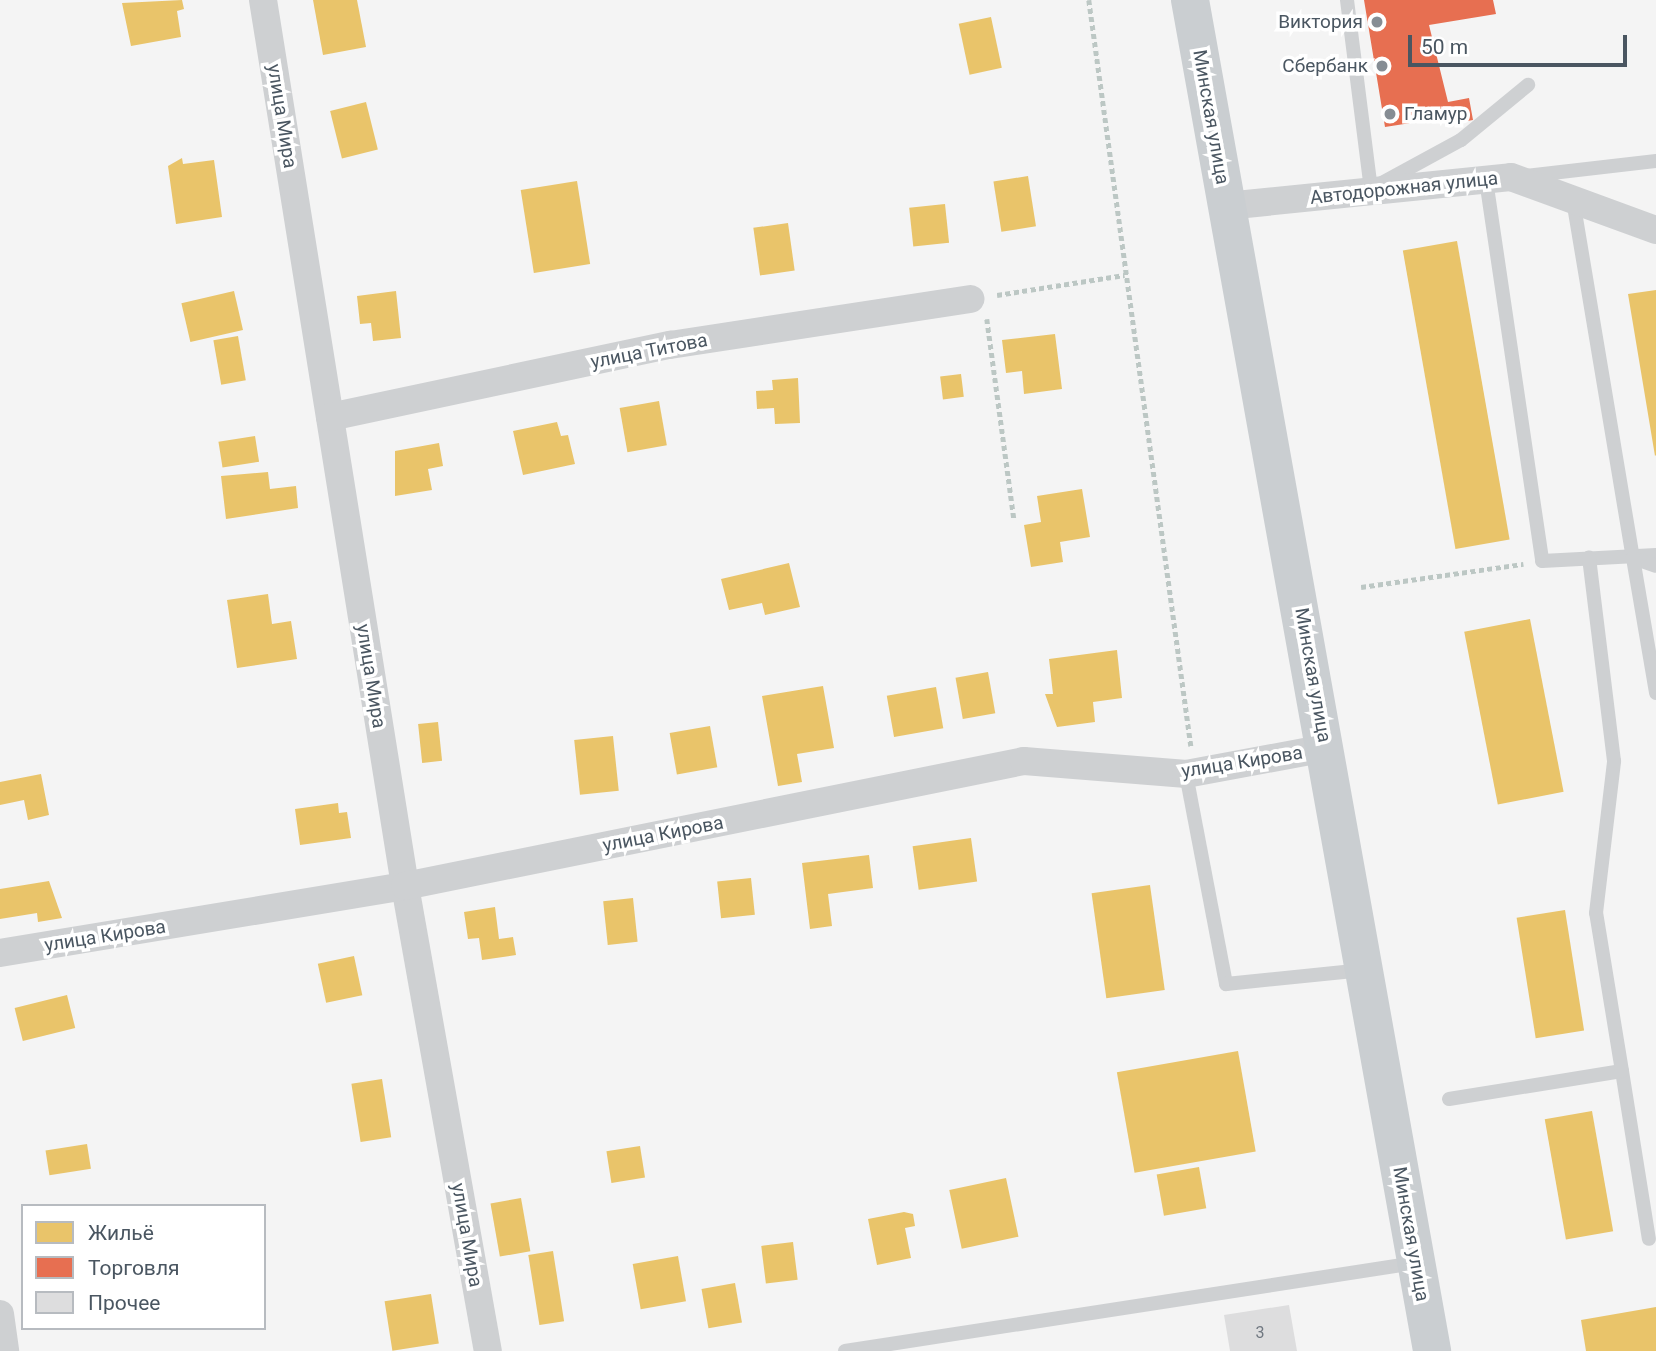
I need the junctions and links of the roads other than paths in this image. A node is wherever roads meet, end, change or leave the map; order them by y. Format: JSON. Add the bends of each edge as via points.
{"nodes":[{"id":1,"x":263,"y":0,"type":"edge"},
{"id":2,"x":1190,"y":0,"type":"edge"},
{"id":3,"x":1347,"y":0,"type":"edge"},
{"id":4,"x":1528,"y":85,"type":"dead end"},
{"id":5,"x":1656,"y":161,"type":"edge"},
{"id":6,"x":1498,"y":179,"type":"junction"},
{"id":7,"x":1371,"y":189,"type":"junction"},
{"id":8,"x":1573,"y":200,"type":"junction"},
{"id":9,"x":1226,"y":206,"type":"junction"},
{"id":10,"x":1656,"y":230,"type":"edge"},
{"id":11,"x":977,"y":298,"type":"road end"},
{"id":12,"x":330,"y":417,"type":"junction"},
{"id":13,"x":1656,"y":555,"type":"edge"},
{"id":14,"x":1589,"y":558,"type":"junction"},
{"id":15,"x":1633,"y":558,"type":"junction"},
{"id":16,"x":1656,"y":566,"type":"edge"},
{"id":17,"x":1656,"y":693,"type":"edge"},
{"id":18,"x":1326,"y":748,"type":"junction"},
{"id":19,"x":1186,"y":774,"type":"junction"},
{"id":20,"x":405,"y":886,"type":"junction"},
{"id":21,"x":0,"y":953,"type":"edge"},
{"id":22,"x":1364,"y":970,"type":"junction"},
{"id":23,"x":1622,"y":1071,"type":"junction"},
{"id":24,"x":1449,"y":1099,"type":"dead end"},
{"id":25,"x":1649,"y":1239,"type":"dead end"},
{"id":26,"x":1417,"y":1263,"type":"junction"},
{"id":27,"x":0,"y":1314,"type":"edge"},
{"id":28,"x":5,"y":1351,"type":"edge"},
{"id":29,"x":488,"y":1351,"type":"edge"},
{"id":30,"x":845,"y":1351,"type":"edge"},
{"id":31,"x":1432,"y":1351,"type":"edge"}],
"edges":[{"from":1,"to":12,"type":"street","name":"улица Мира"},
{"from":2,"to":9,"type":"main road","name":"Минская улица"},
{"from":3,"to":7,"type":"lane"},
{"from":4,"to":7,"type":"lane","via":[[1461,139]]},
{"from":5,"to":6,"type":"lane"},
{"from":6,"to":7,"type":"street","name":"Автодорожная улица"},
{"from":6,"to":8,"type":"street","name":"Автодорожная улица"},
{"from":6,"to":14,"type":"lane","via":[[1542,561]]},
{"from":7,"to":9,"type":"street","name":"Автодорожная улица"},
{"from":8,"to":10,"type":"street","name":"Автодорожная улица"},
{"from":8,"to":15,"type":"lane"},
{"from":9,"to":18,"type":"main road","name":"Минская улица"},
{"from":11,"to":12,"type":"street","name":"улица Титова","via":[[670,345]]},
{"from":12,"to":20,"type":"street","name":"улица Мира"},
{"from":13,"to":15,"type":"lane"},
{"from":14,"to":15,"type":"lane"},
{"from":14,"to":23,"type":"lane","via":[[1614,761],[1597,914]]},
{"from":15,"to":16,"type":"lane"},
{"from":15,"to":17,"type":"lane"},
{"from":18,"to":19,"type":"street","name":"улица Кирова"},
{"from":18,"to":22,"type":"main road","name":"Минская улица"},
{"from":19,"to":20,"type":"street","name":"улица Кирова","via":[[1024,761]]},
{"from":19,"to":22,"type":"lane","via":[[1226,984]]},
{"from":20,"to":21,"type":"street","name":"улица Кирова"},
{"from":20,"to":29,"type":"street","name":"улица Мира"},
{"from":22,"to":26,"type":"main road","name":"Минская улица"},
{"from":23,"to":24,"type":"lane"},
{"from":23,"to":25,"type":"lane"},
{"from":26,"to":30,"type":"lane"},
{"from":26,"to":31,"type":"main road","name":"Минская улица"},
{"from":27,"to":28,"type":"street"}]}
